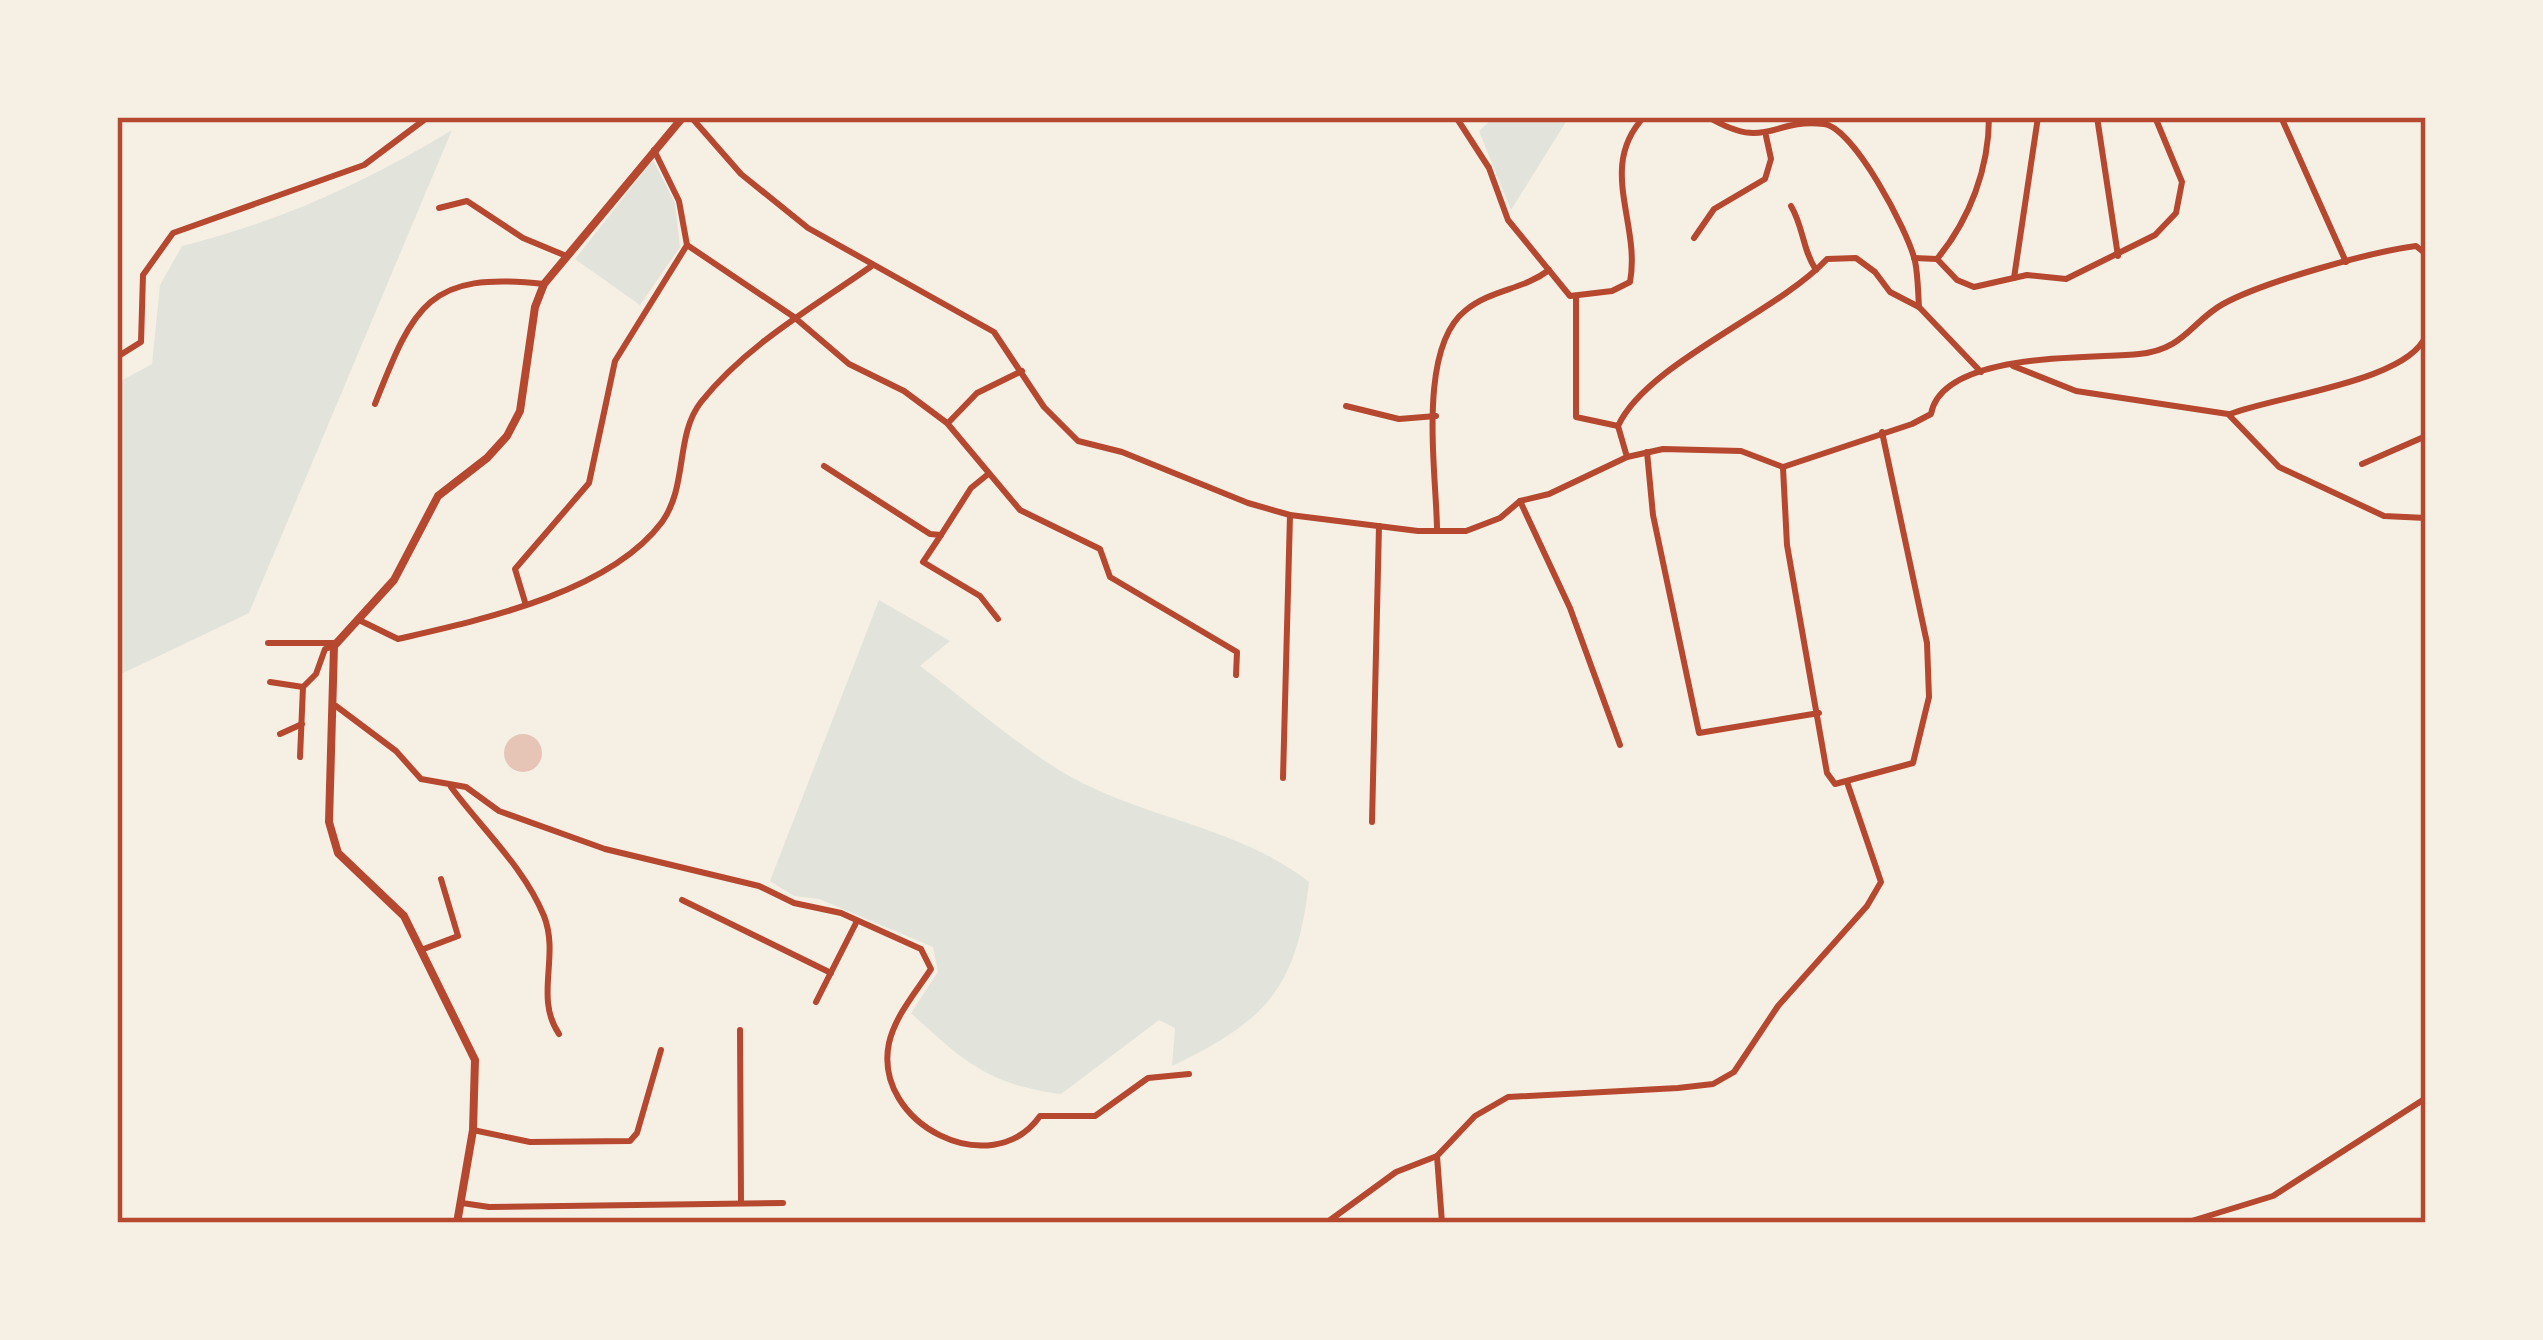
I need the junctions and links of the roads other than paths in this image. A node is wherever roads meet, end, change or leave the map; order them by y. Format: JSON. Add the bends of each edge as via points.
{"nodes":[{"id":1,"x":428,"y":117,"type":"edge"},
{"id":2,"x":687,"y":117,"type":"edge"},
{"id":3,"x":1361,"y":117,"type":"edge"},
{"id":4,"x":1402,"y":117,"type":"edge"},
{"id":5,"x":1456,"y":117,"type":"edge"},
{"id":6,"x":1645,"y":117,"type":"edge"},
{"id":7,"x":1708,"y":117,"type":"edge"},
{"id":8,"x":1989,"y":117,"type":"edge"},
{"id":9,"x":2038,"y":117,"type":"edge"},
{"id":10,"x":2097,"y":117,"type":"edge"},
{"id":11,"x":2155,"y":117,"type":"edge"},
{"id":12,"x":2282,"y":117,"type":"edge"},
{"id":13,"x":1766,"y":136,"type":"junction"},
{"id":14,"x":654,"y":150,"type":"junction"},
{"id":15,"x":1791,"y":206,"type":"dead end"},
{"id":16,"x":439,"y":208,"type":"dead end"},
{"id":17,"x":1694,"y":238,"type":"dead end"},
{"id":18,"x":687,"y":245,"type":"junction"},
{"id":19,"x":2426,"y":254,"type":"edge"},
{"id":20,"x":564,"y":255,"type":"junction"},
{"id":21,"x":2118,"y":256,"type":"junction"},
{"id":22,"x":1914,"y":258,"type":"junction"},
{"id":23,"x":1937,"y":259,"type":"junction"},
{"id":24,"x":2346,"y":262,"type":"junction"},
{"id":25,"x":873,"y":265,"type":"junction"},
{"id":26,"x":1550,"y":270,"type":"junction"},
{"id":27,"x":1816,"y":270,"type":"junction"},
{"id":28,"x":2014,"y":278,"type":"junction"},
{"id":29,"x":544,"y":284,"type":"junction"},
{"id":30,"x":1576,"y":296,"type":"junction"},
{"id":31,"x":1919,"y":308,"type":"junction"},
{"id":32,"x":794,"y":317,"type":"junction"},
{"id":33,"x":2426,"y":335,"type":"edge"},
{"id":34,"x":117,"y":357,"type":"edge"},
{"id":35,"x":2009,"y":364,"type":"junction"},
{"id":36,"x":1022,"y":371,"type":"junction"},
{"id":37,"x":1982,"y":373,"type":"junction"},
{"id":38,"x":375,"y":404,"type":"dead end"},
{"id":39,"x":1346,"y":406,"type":"dead end"},
{"id":40,"x":2228,"y":414,"type":"junction"},
{"id":41,"x":1436,"y":416,"type":"junction"},
{"id":42,"x":947,"y":424,"type":"junction"},
{"id":43,"x":1618,"y":426,"type":"junction"},
{"id":44,"x":1882,"y":432,"type":"junction"},
{"id":45,"x":2426,"y":436,"type":"edge"},
{"id":46,"x":1647,"y":452,"type":"junction"},
{"id":47,"x":1627,"y":457,"type":"junction"},
{"id":48,"x":2362,"y":464,"type":"dead end"},
{"id":49,"x":824,"y":466,"type":"dead end"},
{"id":50,"x":1783,"y":467,"type":"junction"},
{"id":51,"x":987,"y":475,"type":"junction"},
{"id":52,"x":1520,"y":501,"type":"junction"},
{"id":53,"x":1290,"y":515,"type":"junction"},
{"id":54,"x":2426,"y":518,"type":"edge"},
{"id":55,"x":1379,"y":525,"type":"junction"},
{"id":56,"x":1437,"y":528,"type":"junction"},
{"id":57,"x":941,"y":535,"type":"junction"},
{"id":58,"x":525,"y":602,"type":"junction"},
{"id":59,"x":358,"y":619,"type":"junction"},
{"id":60,"x":998,"y":619,"type":"dead end"},
{"id":61,"x":268,"y":643,"type":"dead end"},
{"id":62,"x":335,"y":645,"type":"junction"},
{"id":63,"x":1237,"y":675,"type":"dead end"},
{"id":64,"x":270,"y":682,"type":"dead end"},
{"id":65,"x":303,"y":687,"type":"junction"},
{"id":66,"x":336,"y":706,"type":"junction"},
{"id":67,"x":1819,"y":713,"type":"junction"},
{"id":68,"x":302,"y":724,"type":"junction"},
{"id":69,"x":280,"y":734,"type":"dead end"},
{"id":70,"x":1620,"y":745,"type":"dead end"},
{"id":71,"x":300,"y":757,"type":"dead end"},
{"id":72,"x":1283,"y":778,"type":"dead end"},
{"id":73,"x":1847,"y":782,"type":"junction"},
{"id":74,"x":449,"y":784,"type":"junction"},
{"id":75,"x":1372,"y":822,"type":"dead end"},
{"id":76,"x":441,"y":879,"type":"dead end"},
{"id":77,"x":682,"y":900,"type":"dead end"},
{"id":78,"x":857,"y":920,"type":"junction"},
{"id":79,"x":421,"y":950,"type":"junction"},
{"id":80,"x":831,"y":973,"type":"junction"},
{"id":81,"x":816,"y":1002,"type":"dead end"},
{"id":82,"x":740,"y":1030,"type":"dead end"},
{"id":83,"x":559,"y":1034,"type":"dead end"},
{"id":84,"x":661,"y":1050,"type":"dead end"},
{"id":85,"x":1189,"y":1074,"type":"dead end"},
{"id":86,"x":2426,"y":1098,"type":"edge"},
{"id":87,"x":473,"y":1130,"type":"junction"},
{"id":88,"x":1437,"y":1156,"type":"junction"},
{"id":89,"x":461,"y":1203,"type":"junction"},
{"id":90,"x":741,"y":1203,"type":"junction"},
{"id":91,"x":783,"y":1203,"type":"dead end"},
{"id":92,"x":458,"y":1223,"type":"edge"},
{"id":93,"x":1326,"y":1223,"type":"edge"},
{"id":94,"x":1442,"y":1223,"type":"edge"},
{"id":95,"x":2185,"y":1223,"type":"edge"}],
"edges":[{"from":1,"to":34,"type":"street","via":[[364,165],[173,233],[143,275],[141,342]]},
{"from":2,"to":14,"type":"street"},
{"from":2,"to":25,"type":"street","via":[[808,228]]},
{"from":3,"to":4,"type":"street"},
{"from":5,"to":26,"type":"street","via":[[1489,168],[1508,220]]},
{"from":6,"to":30,"type":"street","via":[[1619,163],[1630,282]]},
{"from":7,"to":13,"type":"street","via":[[1737,134]]},
{"from":8,"to":23,"type":"street","via":[[1989,155],[1957,236]]},
{"from":9,"to":28,"type":"street"},
{"from":10,"to":21,"type":"street"},
{"from":11,"to":21,"type":"street","via":[[2182,182],[2176,213]]},
{"from":12,"to":24,"type":"street"},
{"from":13,"to":17,"type":"street","via":[[1765,179],[1714,209]]},
{"from":13,"to":22,"type":"street","via":[[1830,124],[1853,142]]},
{"from":14,"to":18,"type":"street","via":[[679,201]]},
{"from":14,"to":20,"type":"street"},
{"from":15,"to":27,"type":"street"},
{"from":16,"to":20,"type":"street","via":[[467,202]]},
{"from":18,"to":32,"type":"street"},
{"from":18,"to":58,"type":"street","via":[[615,361],[590,483],[515,569]]},
{"from":19,"to":24,"type":"street","via":[[2416,246]]},
{"from":20,"to":29,"type":"street"},
{"from":21,"to":28,"type":"street","via":[[2066,279]]},
{"from":22,"to":23,"type":"street"},
{"from":22,"to":31,"type":"street"},
{"from":23,"to":28,"type":"street","via":[[1974,287]]},
{"from":24,"to":35,"type":"street","via":[[2220,305],[2165,348]]},
{"from":25,"to":32,"type":"street"},
{"from":25,"to":36,"type":"street","via":[[994,332]]},
{"from":26,"to":30,"type":"street"},
{"from":26,"to":41,"type":"street","via":[[1486,296],[1442,336]]},
{"from":27,"to":31,"type":"street","via":[[1827,259],[1856,258]]},
{"from":27,"to":43,"type":"street","via":[[1687,359]]},
{"from":29,"to":38,"type":"street","via":[[460,283],[438,292],[403,333]]},
{"from":29,"to":59,"type":"street","via":[[520,411],[507,436],[438,496],[394,580]]},
{"from":30,"to":43,"type":"street","via":[[1576,417]]},
{"from":31,"to":37,"type":"street"},
{"from":32,"to":42,"type":"street","via":[[849,364]]},
{"from":32,"to":58,"type":"street","via":[[691,418],[682,477],[662,522],[587,583]]},
{"from":33,"to":40,"type":"street","via":[[2421,349],[2388,370]]},
{"from":35,"to":37,"type":"street"},
{"from":35,"to":40,"type":"street","via":[[2076,391]]},
{"from":36,"to":42,"type":"street","via":[[977,393]]},
{"from":36,"to":53,"type":"street","via":[[1078,441]]},
{"from":37,"to":44,"type":"street","via":[[1945,387],[1931,414]]},
{"from":39,"to":41,"type":"street","via":[[1400,419]]},
{"from":40,"to":54,"type":"street","via":[[2279,467],[2384,516]]},
{"from":41,"to":56,"type":"street"},
{"from":42,"to":51,"type":"street"},
{"from":43,"to":47,"type":"street"},
{"from":44,"to":50,"type":"street"},
{"from":44,"to":73,"type":"street","via":[[1927,643],[1929,697],[1912,763]]},
{"from":45,"to":48,"type":"street"},
{"from":46,"to":47,"type":"street"},
{"from":46,"to":50,"type":"street","via":[[1741,451]]},
{"from":46,"to":67,"type":"street","via":[[1652,515],[1699,733]]},
{"from":47,"to":52,"type":"street"},
{"from":49,"to":57,"type":"street"},
{"from":50,"to":67,"type":"street","via":[[1787,545]]},
{"from":51,"to":57,"type":"street"},
{"from":51,"to":63,"type":"street","via":[[1020,510],[1100,549],[1110,577],[1237,652]]},
{"from":52,"to":56,"type":"street","via":[[1466,531]]},
{"from":52,"to":70,"type":"street"},
{"from":53,"to":55,"type":"street"},
{"from":53,"to":72,"type":"street"},
{"from":55,"to":56,"type":"street"},
{"from":55,"to":75,"type":"street"},
{"from":57,"to":60,"type":"street","via":[[923,562],[980,596]]},
{"from":58,"to":59,"type":"street","via":[[398,639]]},
{"from":59,"to":62,"type":"street"},
{"from":61,"to":62,"type":"street"},
{"from":62,"to":65,"type":"street"},
{"from":62,"to":66,"type":"street"},
{"from":64,"to":65,"type":"street"},
{"from":65,"to":68,"type":"street"},
{"from":66,"to":74,"type":"street","via":[[421,779]]},
{"from":66,"to":79,"type":"street","via":[[329,822],[338,853],[404,916]]},
{"from":67,"to":73,"type":"street","via":[[1827,773],[1835,784]]},
{"from":68,"to":69,"type":"street"},
{"from":68,"to":71,"type":"street"},
{"from":73,"to":88,"type":"street","via":[[1881,881],[1735,1072],[1678,1088],[1508,1097],[1475,1116]]},
{"from":74,"to":78,"type":"street","via":[[499,811],[605,848]]},
{"from":74,"to":83,"type":"street","via":[[545,918],[545,1004]]},
{"from":76,"to":79,"type":"street","via":[[458,936]]},
{"from":77,"to":80,"type":"street"},
{"from":78,"to":80,"type":"street"},
{"from":78,"to":85,"type":"street","via":[[929,959],[931,969],[888,1047],[896,1092],[934,1136],[1003,1145],[1040,1116],[1095,1116],[1148,1078]]},
{"from":79,"to":87,"type":"street","via":[[475,1060]]},
{"from":80,"to":81,"type":"street"},
{"from":82,"to":90,"type":"street"},
{"from":84,"to":87,"type":"street","via":[[630,1141],[530,1142]]},
{"from":86,"to":95,"type":"street","via":[[2273,1196]]},
{"from":87,"to":89,"type":"street"},
{"from":88,"to":93,"type":"street","via":[[1396,1172]]},
{"from":88,"to":94,"type":"street"},
{"from":89,"to":90,"type":"street"},
{"from":89,"to":92,"type":"street"},
{"from":90,"to":91,"type":"street"}]}
